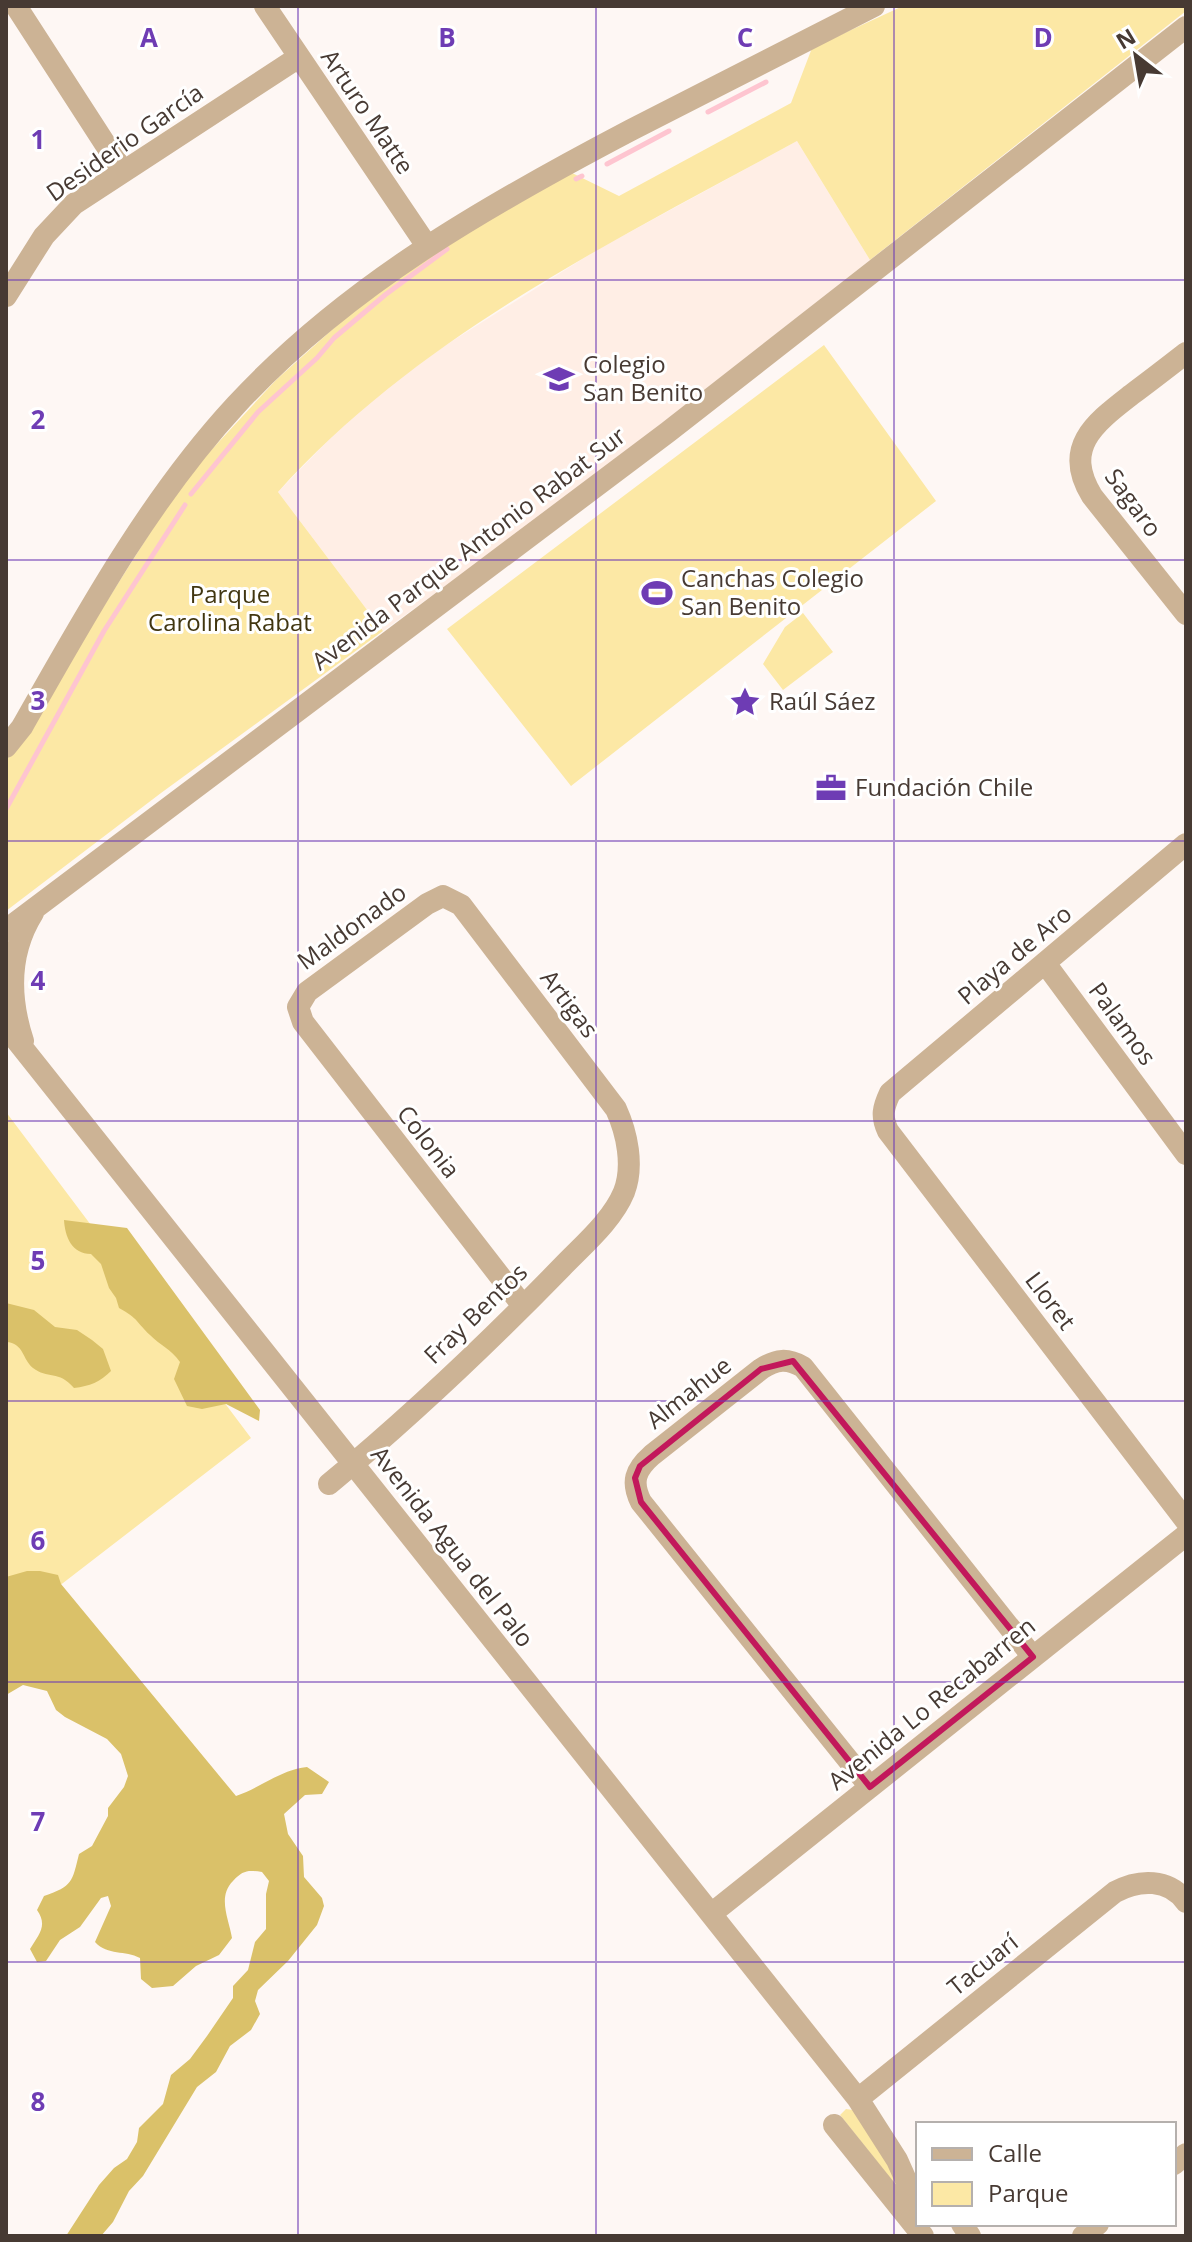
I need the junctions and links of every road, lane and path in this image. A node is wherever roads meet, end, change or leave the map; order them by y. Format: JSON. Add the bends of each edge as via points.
{"nodes":[{"id":1,"x":16,"y":6,"type":"edge"},
{"id":2,"x":265,"y":6,"type":"edge"},
{"id":3,"x":874,"y":6,"type":"edge"},
{"id":4,"x":1186,"y":27,"type":"edge"},
{"id":5,"x":299,"y":57,"type":"junction"},
{"id":6,"x":122,"y":170,"type":"junction"},
{"id":7,"x":427,"y":246,"type":"junction"},
{"id":8,"x":6,"y":296,"type":"edge"},
{"id":9,"x":1186,"y":353,"type":"edge"},
{"id":10,"x":1186,"y":614,"type":"edge"},
{"id":11,"x":6,"y":747,"type":"edge"},
{"id":12,"x":1186,"y":844,"type":"edge"},
{"id":13,"x":443,"y":896,"type":"joint"},
{"id":14,"x":35,"y":909,"type":"junction"},
{"id":15,"x":6,"y":930,"type":"edge"},
{"id":16,"x":1045,"y":963,"type":"junction"},
{"id":17,"x":298,"y":1007,"type":"joint"},
{"id":18,"x":6,"y":1027,"type":"edge"},
{"id":19,"x":26,"y":1052,"type":"junction"},
{"id":20,"x":883,"y":1110,"type":"joint"},
{"id":21,"x":1179,"y":1128,"type":"edge"},
{"id":22,"x":1186,"y":1154,"type":"edge"},
{"id":23,"x":629,"y":1160,"type":"joint"},
{"id":24,"x":523,"y":1306,"type":"junction"},
{"id":25,"x":353,"y":1464,"type":"junction"},
{"id":26,"x":329,"y":1484,"type":"dead end"},
{"id":27,"x":1186,"y":1521,"type":"edge"},
{"id":28,"x":1186,"y":1535,"type":"edge"},
{"id":29,"x":1033,"y":1657,"type":"junction"},
{"id":30,"x":870,"y":1787,"type":"junction"},
{"id":31,"x":1186,"y":1902,"type":"edge"},
{"id":32,"x":711,"y":1914,"type":"junction"},
{"id":33,"x":858,"y":2099,"type":"junction"},
{"id":34,"x":834,"y":2125,"type":"dead end"},
{"id":35,"x":916,"y":2166,"type":"edge"},
{"id":36,"x":916,"y":2203,"type":"edge"},
{"id":37,"x":923,"y":2236,"type":"edge"}],
"edges":[{"from":1,"to":6,"type":"street"},
{"from":2,"to":5,"type":"street","name":"Arturo Matte"},
{"from":3,"to":7,"type":"street","via":[[571,161]]},
{"from":4,"to":14,"type":"street","name":"Avenida Parque Antonio Rabat Sur","via":[[668,432]]},
{"from":5,"to":6,"type":"street","name":"Desiderio García"},
{"from":5,"to":7,"type":"street","name":"Arturo Matte"},
{"from":6,"to":8,"type":"street","name":"Desiderio García","via":[[58,220]]},
{"from":7,"to":11,"type":"street","via":[[307,335],[233,408],[172,483]]},
{"from":9,"to":10,"type":"street","name":"Sagaro","via":[[1098,421],[1080,456],[1081,474],[1092,496]]},
{"from":12,"to":16,"type":"street","name":"Playa de Aro"},
{"from":13,"to":17,"type":"street","name":"Maldonado","via":[[307,992]]},
{"from":13,"to":23,"type":"street","name":"Artigas","via":[[461,905],[609,1099],[621,1120]]},
{"from":14,"to":15,"type":"street","name":"Avenida Parque Antonio Rabat Sur"},
{"from":14,"to":19,"type":"street","via":[[25,925],[13,971],[15,1016]]},
{"from":16,"to":20,"type":"street","name":"Playa de Aro","via":[[890,1093]]},
{"from":16,"to":21,"type":"street","name":"Palamos"},
{"from":17,"to":24,"type":"street","name":"Colonia","via":[[303,1022]]},
{"from":18,"to":19,"type":"street","name":"Avenida Agua del Palo"},
{"from":19,"to":25,"type":"street","name":"Avenida Agua del Palo"},
{"from":20,"to":27,"type":"street","name":"Lloret","via":[[888,1131]]},
{"from":21,"to":22,"type":"street","name":"Palamos"},
{"from":23,"to":24,"type":"street","name":"Fray Bentos","via":[[617,1206]]},
{"from":24,"to":25,"type":"street","name":"Fray Bentos"},
{"from":25,"to":26,"type":"street","name":"Fray Bentos"},
{"from":25,"to":32,"type":"street","name":"Avenida Agua del Palo"},
{"from":28,"to":29,"type":"street","name":"Avenida Lo Recabarren"},
{"from":29,"to":30,"type":"street","name":"Avenida Lo Recabarren"},
{"from":29,"to":30,"type":"street","name":"Almahue","via":[[793,1361],[773,1361],[652,1455],[635,1478],[641,1502]]},
{"from":30,"to":32,"type":"street","name":"Avenida Lo Recabarren"},
{"from":31,"to":33,"type":"street","name":"Tacuarí","via":[[1168,1886],[1147,1883],[1115,1892]]},
{"from":32,"to":33,"type":"street","name":"Avenida Agua del Palo"},
{"from":33,"to":35,"type":"street","name":"Avenida Agua del Palo"},
{"from":33,"to":36,"type":"street","name":"Avenida Agua del Palo","via":[[897,2160]]},
{"from":34,"to":37,"type":"street"}]}
